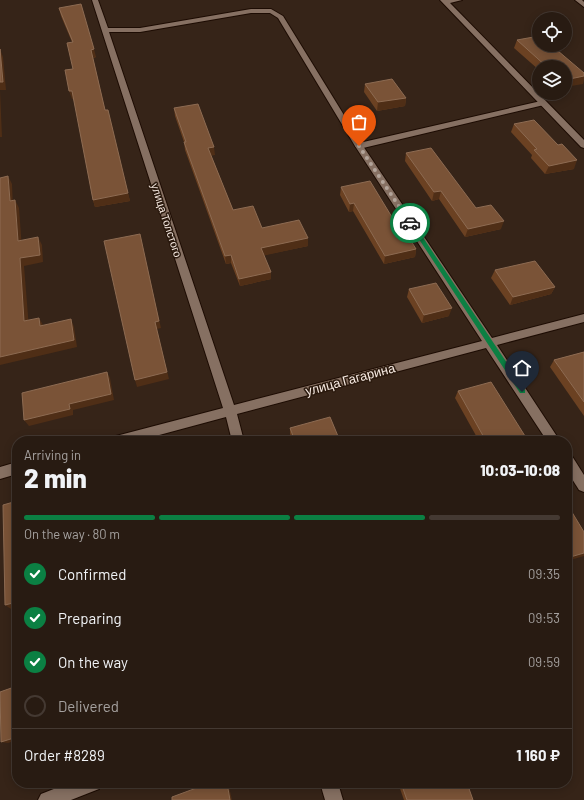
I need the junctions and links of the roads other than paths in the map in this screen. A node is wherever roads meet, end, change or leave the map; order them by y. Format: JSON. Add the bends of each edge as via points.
{"nodes":[{"id":1,"x":95,"y":0,"type":"edge"},
{"id":2,"x":459,"y":0,"type":"edge"},
{"id":3,"x":578,"y":0,"type":"edge"},
{"id":4,"x":444,"y":1,"type":"edge"},
{"id":5,"x":584,"y":4,"type":"edge"},
{"id":6,"x":105,"y":30,"type":"junction"},
{"id":7,"x":541,"y":103,"type":"junction"},
{"id":8,"x":584,"y":145,"type":"edge"},
{"id":9,"x":359,"y":146,"type":"junction"},
{"id":10,"x":584,"y":318,"type":"edge"},
{"id":11,"x":490,"y":342,"type":"junction"},
{"id":12,"x":230,"y":410,"type":"junction"},
{"id":13,"x":134,"y":436,"type":"edge"},
{"id":14,"x":237,"y":436,"type":"edge"},
{"id":15,"x":551,"y":436,"type":"edge"},
{"id":16,"x":572,"y":468,"type":"edge"},
{"id":17,"x":12,"y":469,"type":"edge"},
{"id":18,"x":0,"y":473,"type":"edge"},
{"id":19,"x":584,"y":486,"type":"edge"},
{"id":20,"x":79,"y":788,"type":"edge"},
{"id":21,"x":330,"y":788,"type":"edge"},
{"id":22,"x":47,"y":800,"type":"edge"},
{"id":23,"x":334,"y":800,"type":"edge"}],
"edges":[{"from":1,"to":6,"type":"street","name":"улица Толстого"},
{"from":2,"to":4,"type":"street"},
{"from":3,"to":5,"type":"street"},
{"from":4,"to":7,"type":"street"},
{"from":6,"to":9,"type":"street","via":[[140,30],[252,11],[265,10],[277,14],[281,16]]},
{"from":6,"to":12,"type":"street","name":"улица Толстого"},
{"from":7,"to":8,"type":"street"},
{"from":7,"to":9,"type":"street"},
{"from":9,"to":11,"type":"street"},
{"from":10,"to":11,"type":"street","name":"улица Гагарина"},
{"from":11,"to":12,"type":"street","name":"улица Гагарина"},
{"from":11,"to":15,"type":"street"},
{"from":12,"to":13,"type":"street","name":"улица Гагарина"},
{"from":12,"to":14,"type":"street","name":"улица Толстого"},
{"from":16,"to":19,"type":"street"},
{"from":17,"to":18,"type":"street"},
{"from":20,"to":22,"type":"street"},
{"from":21,"to":23,"type":"street"}]}
